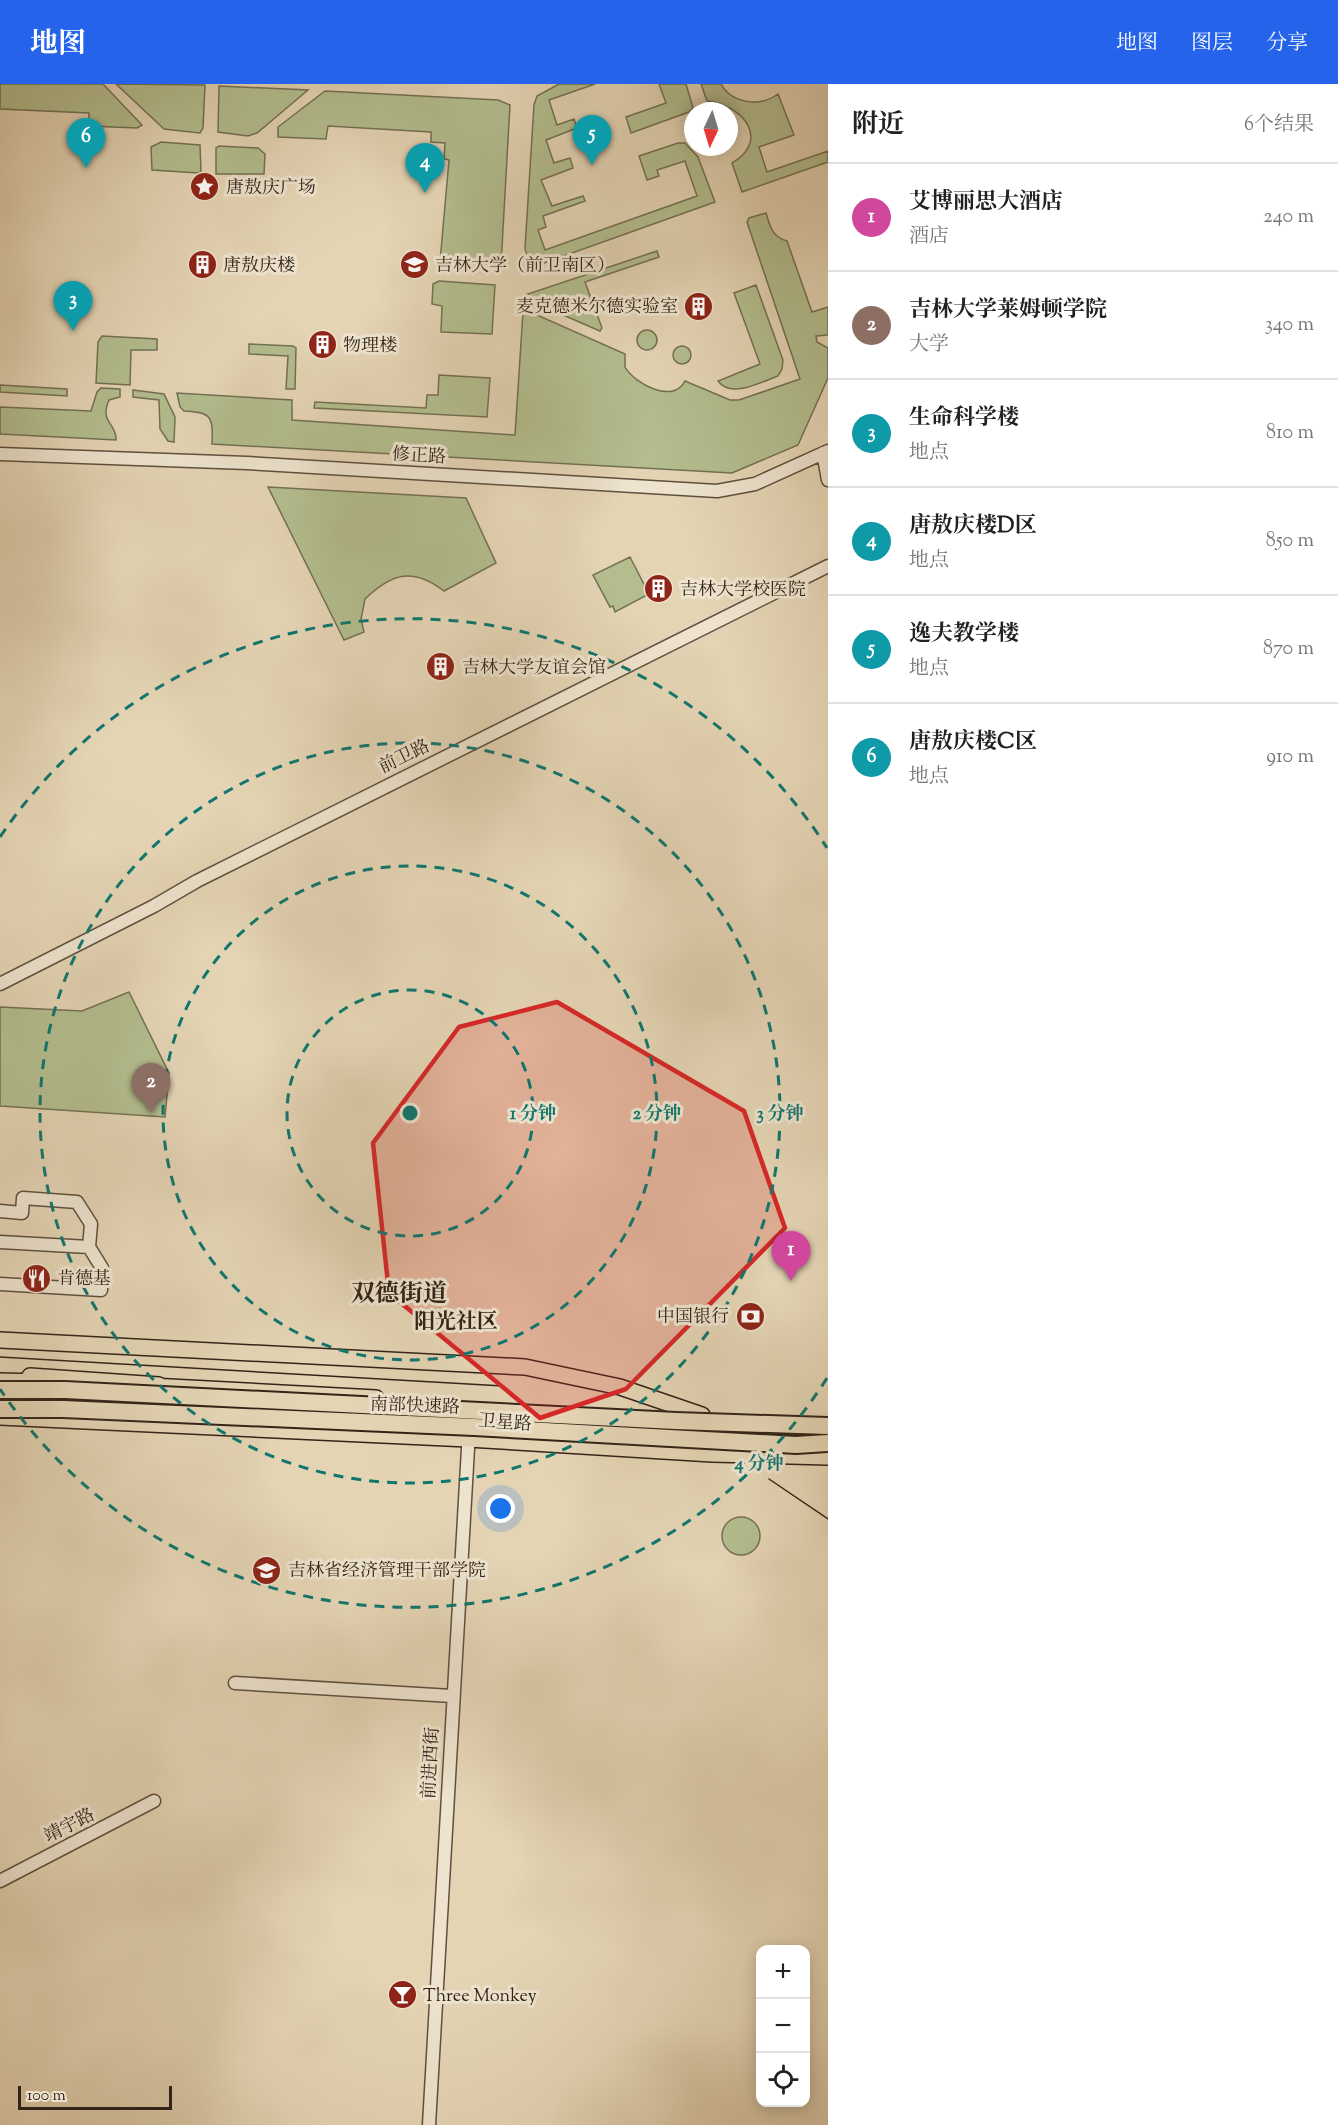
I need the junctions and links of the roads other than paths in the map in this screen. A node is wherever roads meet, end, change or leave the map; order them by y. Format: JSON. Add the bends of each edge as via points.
{"nodes":[{"id":1,"x":825,"y":452,"type":"edge"},
{"id":2,"x":0,"y":454,"type":"edge"},
{"id":3,"x":828,"y":480,"type":"edge"},
{"id":4,"x":828,"y":566,"type":"edge"},
{"id":5,"x":0,"y":984,"type":"edge"},
{"id":6,"x":0,"y":1211,"type":"edge"},
{"id":7,"x":0,"y":1242,"type":"edge"},
{"id":8,"x":89,"y":1247,"type":"junction"},
{"id":9,"x":0,"y":1284,"type":"edge"},
{"id":10,"x":0,"y":1340,"type":"edge"},
{"id":11,"x":0,"y":1374,"type":"edge"},
{"id":12,"x":0,"y":1381,"type":"edge"},
{"id":13,"x":198,"y":1388,"type":"junction"},
{"id":14,"x":0,"y":1390,"type":"edge"},
{"id":15,"x":470,"y":1403,"type":"junction"},
{"id":16,"x":0,"y":1409,"type":"edge"},
{"id":17,"x":702,"y":1415,"type":"junction"},
{"id":18,"x":0,"y":1417,"type":"edge"},
{"id":19,"x":828,"y":1419,"type":"edge"},
{"id":20,"x":828,"y":1426,"type":"edge"},
{"id":21,"x":468,"y":1439,"type":"junction"},
{"id":22,"x":828,"y":1443,"type":"edge"},
{"id":23,"x":828,"y":1457,"type":"edge"},
{"id":24,"x":235,"y":1683,"type":"dead end"},
{"id":25,"x":452,"y":1696,"type":"junction"},
{"id":26,"x":154,"y":1801,"type":"dead end"},
{"id":27,"x":0,"y":1881,"type":"edge"},
{"id":28,"x":429,"y":2125,"type":"edge"}],
"edges":[{"from":1,"to":2,"type":"street","name":"修正路","via":[[755,484],[717,491],[247,463]]},
{"from":1,"to":3,"type":"street"},
{"from":4,"to":5,"type":"street","name":"前卫路","via":[[197,881]]},
{"from":6,"to":8,"type":"street","via":[[22,1212],[23,1198],[77,1202],[91,1224]]},
{"from":7,"to":8,"type":"street"},
{"from":8,"to":9,"type":"street","via":[[102,1268],[101,1290]]},
{"from":10,"to":17,"type":"main road","name":"卫星路","via":[[525,1367],[620,1387]]},
{"from":11,"to":13,"type":"main road"},
{"from":12,"to":13,"type":"main road","name":"卫星路"},
{"from":13,"to":15,"type":"main road","name":"卫星路"},
{"from":14,"to":20,"type":"highway","name":"南部快速路","bridge":true},
{"from":15,"to":17,"type":"main road","name":"卫星路"},
{"from":15,"to":21,"type":"street","name":"前进西街"},
{"from":16,"to":22,"type":"highway","name":"南部快速路","bridge":true,"via":[[462,1426],[730,1442]]},
{"from":17,"to":19,"type":"main road","name":"卫星路"},
{"from":18,"to":21,"type":"main road","name":"卫星路"},
{"from":21,"to":23,"type":"main road","name":"卫星路"},
{"from":21,"to":25,"type":"street","name":"前进西街"},
{"from":24,"to":25,"type":"street"},
{"from":25,"to":28,"type":"street","name":"前进西街"},
{"from":26,"to":27,"type":"street","name":"靖宇路"}]}
